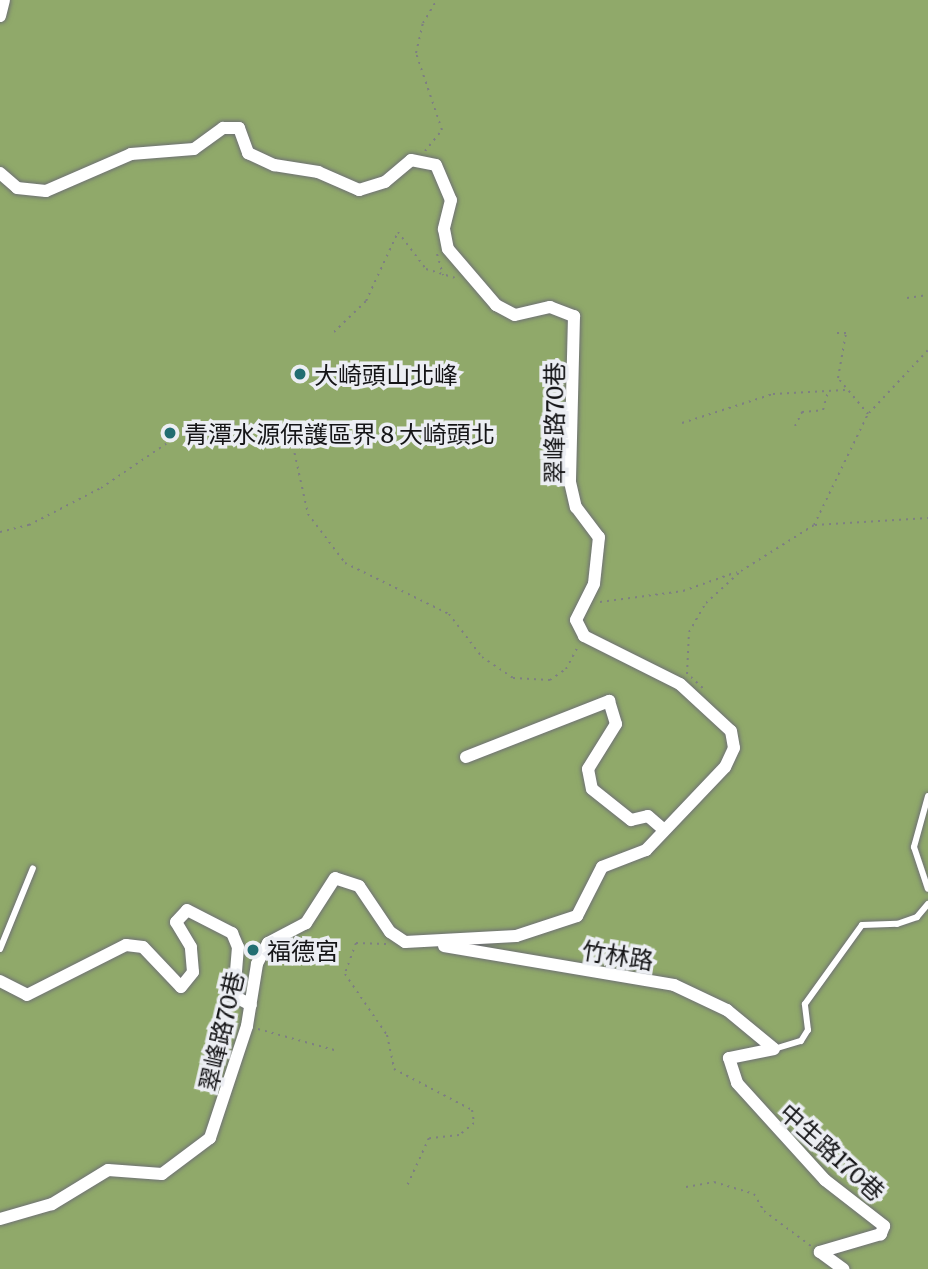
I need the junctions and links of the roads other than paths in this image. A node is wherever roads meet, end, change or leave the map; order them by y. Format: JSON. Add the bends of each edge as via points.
{"nodes":[{"id":1,"x":4,"y":0,"type":"edge"},
{"id":2,"x":0,"y":16,"type":"edge"},
{"id":3,"x":0,"y":173,"type":"edge"},
{"id":4,"x":467,"y":757,"type":"dead end"},
{"id":5,"x":928,"y":796,"type":"edge"},
{"id":6,"x":664,"y":830,"type":"junction"},
{"id":7,"x":33,"y":868,"type":"dead end"},
{"id":8,"x":928,"y":889,"type":"edge"},
{"id":9,"x":928,"y":904,"type":"edge"},
{"id":10,"x":438,"y":944,"type":"junction"},
{"id":11,"x":0,"y":949,"type":"edge"},
{"id":12,"x":0,"y":981,"type":"edge"},
{"id":13,"x":251,"y":1005,"type":"junction"},
{"id":14,"x":774,"y":1049,"type":"junction"},
{"id":15,"x":0,"y":1219,"type":"edge"},
{"id":16,"x":844,"y":1269,"type":"edge"}],
"edges":[{"from":1,"to":2,"type":"street"},
{"from":3,"to":6,"type":"street","name":"翠峰路70巷","via":[[16,188],[46,191],[131,154],[194,149],[223,128],[239,128],[248,152],[257,157],[359,190],[423,158],[445,178],[448,249],[496,305],[515,315],[550,307],[574,316],[570,482],[576,507],[599,537],[585,604],[576,620],[584,636],[652,666],[731,731],[734,748],[725,767]]},
{"from":4,"to":6,"type":"street","via":[[609,701],[616,724],[588,769],[592,789],[631,820],[648,816]]},
{"from":5,"to":8,"type":"lane","via":[[914,847]]},
{"from":6,"to":10,"type":"street","name":"翠峰路70巷","via":[[646,850],[602,867],[577,916],[516,936]]},
{"from":7,"to":11,"type":"lane"},
{"from":9,"to":14,"type":"lane","via":[[917,917],[855,932],[805,1004],[808,1030],[802,1041]]},
{"from":10,"to":13,"type":"street","name":"翠峰路70巷","via":[[418,946],[390,932],[359,886],[335,878],[306,923],[268,943],[257,964]]},
{"from":10,"to":14,"type":"street","name":"竹林路","via":[[674,985],[727,1010]]},
{"from":12,"to":13,"type":"street","via":[[27,995],[126,945],[143,947],[181,987],[193,972],[191,947],[176,922],[187,910],[232,933],[238,947],[234,996]]},
{"from":13,"to":15,"type":"street","name":"翠峰路70巷","via":[[210,1138],[162,1174],[108,1170],[52,1204]]},
{"from":14,"to":16,"type":"street","name":"中生路170巷","via":[[729,1058],[737,1083],[825,1180],[884,1226],[881,1234],[820,1252]]}]}
